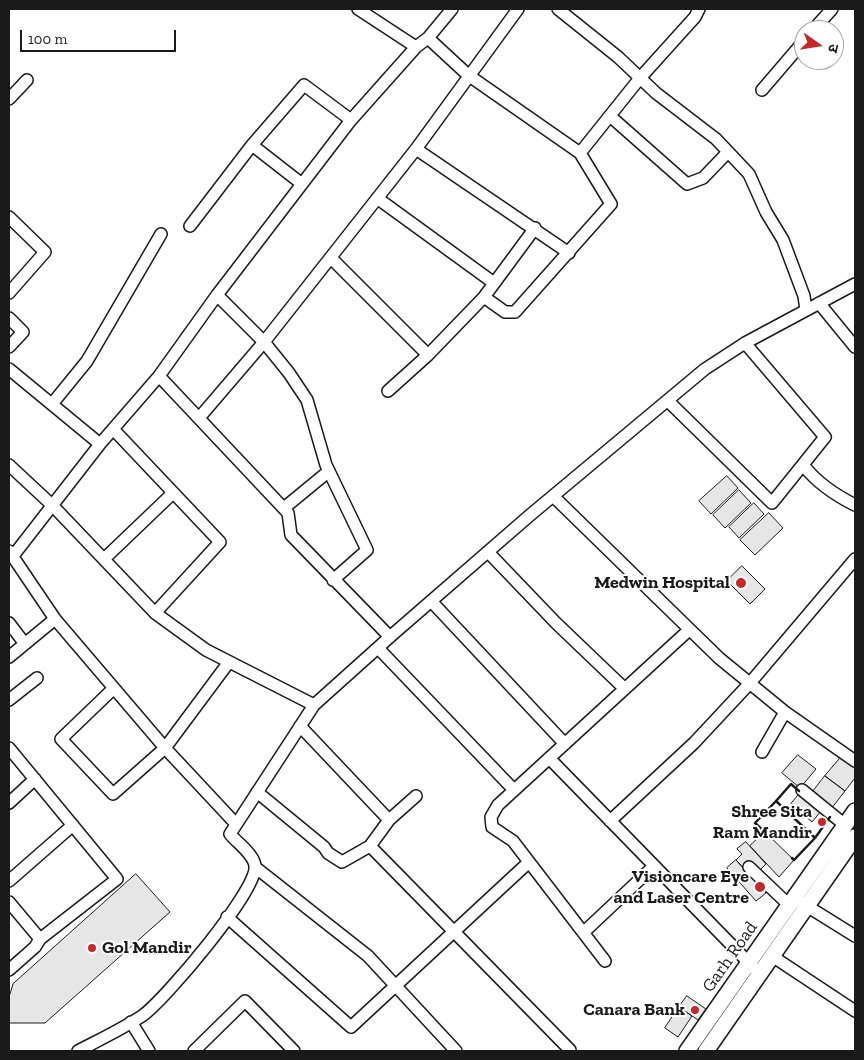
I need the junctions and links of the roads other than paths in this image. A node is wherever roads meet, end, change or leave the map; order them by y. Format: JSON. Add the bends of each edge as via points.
{"nodes":[{"id":1,"x":358,"y":9,"type":"edge"},
{"id":2,"x":452,"y":9,"type":"edge"},
{"id":3,"x":518,"y":9,"type":"edge"},
{"id":4,"x":558,"y":9,"type":"edge"},
{"id":5,"x":700,"y":9,"type":"edge"},
{"id":6,"x":832,"y":9,"type":"edge"},
{"id":7,"x":823,"y":20,"type":"edge"},
{"id":8,"x":428,"y":38,"type":"junction"},
{"id":9,"x":416,"y":48,"type":"junction"},
{"id":10,"x":794,"y":53,"type":"edge"},
{"id":11,"x":468,"y":75,"type":"junction"},
{"id":12,"x":640,"y":78,"type":"junction"},
{"id":13,"x":26,"y":80,"type":"dead end"},
{"id":14,"x":762,"y":90,"type":"dead end"},
{"id":15,"x":9,"y":99,"type":"edge"},
{"id":16,"x":610,"y":116,"type":"junction"},
{"id":17,"x":351,"y":120,"type":"junction"},
{"id":18,"x":252,"y":145,"type":"junction"},
{"id":19,"x":416,"y":149,"type":"junction"},
{"id":20,"x":728,"y":152,"type":"junction"},
{"id":21,"x":580,"y":153,"type":"junction"},
{"id":22,"x":302,"y":184,"type":"junction"},
{"id":23,"x":377,"y":198,"type":"junction"},
{"id":24,"x":9,"y":217,"type":"edge"},
{"id":25,"x":190,"y":226,"type":"dead end"},
{"id":26,"x":535,"y":228,"type":"junction"},
{"id":27,"x":160,"y":234,"type":"dead end"},
{"id":28,"x":569,"y":253,"type":"junction"},
{"id":29,"x":331,"y":258,"type":"junction"},
{"id":30,"x":494,"y":284,"type":"junction"},
{"id":31,"x":855,"y":284,"type":"edge"},
{"id":32,"x":9,"y":294,"type":"edge"},
{"id":33,"x":218,"y":295,"type":"junction"},
{"id":34,"x":484,"y":297,"type":"junction"},
{"id":35,"x":819,"y":303,"type":"junction"},
{"id":36,"x":806,"y":310,"type":"junction"},
{"id":37,"x":9,"y":318,"type":"edge"},
{"id":38,"x":264,"y":342,"type":"junction"},
{"id":39,"x":745,"y":343,"type":"junction"},
{"id":40,"x":9,"y":347,"type":"edge"},
{"id":41,"x":855,"y":347,"type":"edge"},
{"id":42,"x":428,"y":355,"type":"junction"},
{"id":43,"x":9,"y":369,"type":"edge"},
{"id":44,"x":159,"y":376,"type":"junction"},
{"id":45,"x":388,"y":391,"type":"dead end"},
{"id":46,"x":668,"y":401,"type":"junction"},
{"id":47,"x":52,"y":404,"type":"junction"},
{"id":48,"x":199,"y":418,"type":"junction"},
{"id":49,"x":113,"y":429,"type":"junction"},
{"id":50,"x":100,"y":444,"type":"junction"},
{"id":51,"x":9,"y":465,"type":"edge"},
{"id":52,"x":804,"y":466,"type":"junction"},
{"id":53,"x":329,"y":471,"type":"junction"},
{"id":54,"x":173,"y":492,"type":"junction"},
{"id":55,"x":554,"y":496,"type":"junction"},
{"id":56,"x":855,"y":505,"type":"edge"},
{"id":57,"x":53,"y":506,"type":"junction"},
{"id":58,"x":284,"y":508,"type":"junction"},
{"id":59,"x":488,"y":552,"type":"junction"},
{"id":60,"x":11,"y":554,"type":"edge"},
{"id":61,"x":104,"y":559,"type":"junction"},
{"id":62,"x":855,"y":559,"type":"edge"},
{"id":63,"x":333,"y":580,"type":"junction"},
{"id":64,"x":432,"y":600,"type":"junction"},
{"id":65,"x":155,"y":613,"type":"junction"},
{"id":66,"x":55,"y":619,"type":"junction"},
{"id":67,"x":9,"y":623,"type":"edge"},
{"id":68,"x":689,"y":630,"type":"junction"},
{"id":69,"x":390,"y":637,"type":"junction"},
{"id":70,"x":24,"y":644,"type":"junction"},
{"id":71,"x":378,"y":648,"type":"junction"},
{"id":72,"x":9,"y":657,"type":"edge"},
{"id":73,"x":230,"y":662,"type":"junction"},
{"id":74,"x":37,"y":678,"type":"dead end"},
{"id":75,"x":750,"y":683,"type":"junction"},
{"id":76,"x":114,"y":688,"type":"junction"},
{"id":77,"x":625,"y":689,"type":"junction"},
{"id":78,"x":9,"y":700,"type":"edge"},
{"id":79,"x":314,"y":705,"type":"junction"},
{"id":80,"x":785,"y":712,"type":"junction"},
{"id":81,"x":300,"y":726,"type":"junction"},
{"id":82,"x":565,"y":744,"type":"junction"},
{"id":83,"x":9,"y":748,"type":"edge"},
{"id":84,"x":165,"y":748,"type":"junction"},
{"id":85,"x":762,"y":752,"type":"dead end"},
{"id":86,"x":549,"y":758,"type":"junction"},
{"id":87,"x":855,"y":761,"type":"edge"},
{"id":88,"x":35,"y":779,"type":"junction"},
{"id":89,"x":514,"y":790,"type":"junction"},
{"id":90,"x":802,"y":790,"type":"dead end"},
{"id":91,"x":257,"y":792,"type":"junction"},
{"id":92,"x":416,"y":796,"type":"dead end"},
{"id":93,"x":9,"y":802,"type":"edge"},
{"id":94,"x":855,"y":811,"type":"edge"},
{"id":95,"x":389,"y":820,"type":"junction"},
{"id":96,"x":610,"y":821,"type":"junction"},
{"id":97,"x":236,"y":824,"type":"junction"},
{"id":98,"x":73,"y":825,"type":"junction"},
{"id":99,"x":845,"y":825,"type":"junction"},
{"id":100,"x":854,"y":841,"type":"edge"},
{"id":101,"x":370,"y":846,"type":"junction"},
{"id":102,"x":529,"y":862,"type":"junction"},
{"id":103,"x":654,"y":866,"type":"junction"},
{"id":104,"x":255,"y":867,"type":"junction"},
{"id":105,"x":749,"y":867,"type":"dead end"},
{"id":106,"x":9,"y":881,"type":"edge"},
{"id":107,"x":9,"y":902,"type":"edge"},
{"id":108,"x":797,"y":903,"type":"junction"},
{"id":109,"x":227,"y":917,"type":"junction"},
{"id":110,"x":455,"y":932,"type":"junction"},
{"id":111,"x":584,"y":932,"type":"junction"},
{"id":112,"x":780,"y":932,"type":"junction"},
{"id":113,"x":855,"y":936,"type":"edge"},
{"id":114,"x":40,"y":939,"type":"junction"},
{"id":115,"x":772,"y":956,"type":"junction"},
{"id":116,"x":605,"y":960,"type":"dead end"},
{"id":117,"x":754,"y":968,"type":"junction"},
{"id":118,"x":9,"y":970,"type":"edge"},
{"id":119,"x":396,"y":986,"type":"junction"},
{"id":120,"x":855,"y":1012,"type":"edge"},
{"id":121,"x":131,"y":1022,"type":"junction"},
{"id":122,"x":206,"y":1047,"type":"edge"},
{"id":123,"x":86,"y":1049,"type":"edge"},
{"id":124,"x":149,"y":1051,"type":"edge"},
{"id":125,"x":194,"y":1051,"type":"edge"},
{"id":126,"x":294,"y":1051,"type":"edge"},
{"id":127,"x":456,"y":1051,"type":"edge"},
{"id":128,"x":569,"y":1051,"type":"edge"},
{"id":129,"x":687,"y":1051,"type":"edge"},
{"id":130,"x":706,"y":1051,"type":"edge"}],
"edges":[{"from":1,"to":9,"type":"street"},
{"from":2,"to":8,"type":"street"},
{"from":3,"to":11,"type":"street"},
{"from":4,"to":12,"type":"street"},
{"from":5,"to":12,"type":"street"},
{"from":6,"to":7,"type":"street"},
{"from":8,"to":9,"type":"street"},
{"from":8,"to":11,"type":"street"},
{"from":9,"to":17,"type":"street"},
{"from":10,"to":14,"type":"street"},
{"from":11,"to":19,"type":"street"},
{"from":11,"to":21,"type":"street"},
{"from":12,"to":16,"type":"street"},
{"from":12,"to":20,"type":"street"},
{"from":13,"to":15,"type":"street"},
{"from":16,"to":20,"type":"street","via":[[687,184],[703,178]]},
{"from":16,"to":21,"type":"street"},
{"from":17,"to":18,"type":"street","via":[[304,84]]},
{"from":17,"to":22,"type":"street"},
{"from":18,"to":22,"type":"street"},
{"from":18,"to":25,"type":"street"},
{"from":19,"to":23,"type":"street"},
{"from":19,"to":26,"type":"street"},
{"from":20,"to":36,"type":"street","via":[[748,174],[783,240]]},
{"from":21,"to":28,"type":"street","via":[[611,204]]},
{"from":22,"to":33,"type":"street"},
{"from":23,"to":29,"type":"street"},
{"from":23,"to":30,"type":"street"},
{"from":24,"to":32,"type":"street","via":[[45,252]]},
{"from":26,"to":28,"type":"street"},
{"from":26,"to":30,"type":"street"},
{"from":27,"to":47,"type":"street","via":[[87,361]]},
{"from":28,"to":34,"type":"street","via":[[515,312],[505,312]]},
{"from":29,"to":38,"type":"street"},
{"from":29,"to":42,"type":"street"},
{"from":30,"to":34,"type":"street"},
{"from":31,"to":35,"type":"street"},
{"from":33,"to":38,"type":"street"},
{"from":33,"to":44,"type":"street"},
{"from":34,"to":42,"type":"street"},
{"from":35,"to":36,"type":"street"},
{"from":35,"to":41,"type":"street"},
{"from":36,"to":39,"type":"street"},
{"from":37,"to":40,"type":"street","via":[[23,332]]},
{"from":38,"to":48,"type":"street"},
{"from":38,"to":53,"type":"street","via":[[307,400]]},
{"from":39,"to":46,"type":"street","via":[[705,369]]},
{"from":39,"to":52,"type":"street","via":[[825,437]]},
{"from":42,"to":45,"type":"street"},
{"from":43,"to":47,"type":"street"},
{"from":44,"to":48,"type":"street"},
{"from":44,"to":49,"type":"street"},
{"from":46,"to":52,"type":"street","via":[[772,503]]},
{"from":46,"to":55,"type":"street"},
{"from":47,"to":50,"type":"street"},
{"from":48,"to":58,"type":"street"},
{"from":49,"to":50,"type":"street"},
{"from":49,"to":54,"type":"street"},
{"from":50,"to":57,"type":"street"},
{"from":51,"to":57,"type":"street"},
{"from":52,"to":56,"type":"street","via":[[833,494]]},
{"from":53,"to":58,"type":"street"},
{"from":53,"to":63,"type":"street","via":[[367,550]]},
{"from":54,"to":61,"type":"street"},
{"from":54,"to":65,"type":"street","via":[[220,542]]},
{"from":55,"to":59,"type":"street"},
{"from":55,"to":68,"type":"street"},
{"from":57,"to":60,"type":"street"},
{"from":57,"to":61,"type":"street"},
{"from":58,"to":63,"type":"street","via":[[288,513],[291,535]]},
{"from":59,"to":64,"type":"street"},
{"from":59,"to":77,"type":"street"},
{"from":60,"to":66,"type":"street"},
{"from":61,"to":65,"type":"street"},
{"from":62,"to":75,"type":"street"},
{"from":63,"to":69,"type":"street"},
{"from":64,"to":69,"type":"street"},
{"from":64,"to":82,"type":"street"},
{"from":65,"to":73,"type":"street","via":[[206,650]]},
{"from":66,"to":70,"type":"street"},
{"from":66,"to":76,"type":"street"},
{"from":67,"to":70,"type":"street"},
{"from":68,"to":75,"type":"street"},
{"from":68,"to":77,"type":"street"},
{"from":69,"to":71,"type":"street"},
{"from":70,"to":72,"type":"street"},
{"from":71,"to":79,"type":"street"},
{"from":71,"to":89,"type":"street"},
{"from":73,"to":79,"type":"street"},
{"from":73,"to":84,"type":"street"},
{"from":74,"to":78,"type":"street"},
{"from":75,"to":80,"type":"street"},
{"from":75,"to":96,"type":"street","via":[[694,743]]},
{"from":76,"to":84,"type":"street"},
{"from":76,"to":84,"type":"street","via":[[61,739],[114,794]]},
{"from":77,"to":82,"type":"street"},
{"from":79,"to":81,"type":"street"},
{"from":80,"to":85,"type":"street"},
{"from":80,"to":87,"type":"street"},
{"from":81,"to":91,"type":"street"},
{"from":81,"to":95,"type":"street"},
{"from":82,"to":86,"type":"street"},
{"from":83,"to":88,"type":"street"},
{"from":84,"to":97,"type":"street"},
{"from":86,"to":89,"type":"street"},
{"from":86,"to":96,"type":"street"},
{"from":88,"to":93,"type":"street"},
{"from":88,"to":98,"type":"street"},
{"from":89,"to":102,"type":"street","via":[[498,805],[491,817],[492,827],[513,841]]},
{"from":90,"to":99,"type":"street"},
{"from":91,"to":97,"type":"street"},
{"from":91,"to":101,"type":"street","via":[[342,862]]},
{"from":92,"to":95,"type":"street"},
{"from":94,"to":99,"type":"main road","name":"Garh Road"},
{"from":95,"to":101,"type":"street"},
{"from":96,"to":103,"type":"street"},
{"from":97,"to":104,"type":"street","via":[[230,834],[253,858]]},
{"from":98,"to":106,"type":"street"},
{"from":98,"to":114,"type":"street","via":[[117,879]]},
{"from":99,"to":108,"type":"main road","name":"Garh Road"},
{"from":100,"to":108,"type":"main road","name":"Garh Road"},
{"from":101,"to":110,"type":"street"},
{"from":102,"to":110,"type":"street"},
{"from":102,"to":111,"type":"street"},
{"from":103,"to":111,"type":"street"},
{"from":103,"to":117,"type":"street"},
{"from":104,"to":109,"type":"street","via":[[254,875]]},
{"from":104,"to":119,"type":"street","via":[[368,956]]},
{"from":105,"to":108,"type":"street"},
{"from":107,"to":114,"type":"street"},
{"from":108,"to":112,"type":"main road","name":"Garh Road"},
{"from":108,"to":113,"type":"street"},
{"from":109,"to":119,"type":"street","via":[[351,1027]]},
{"from":109,"to":121,"type":"street","via":[[165,996]]},
{"from":110,"to":119,"type":"street"},
{"from":110,"to":128,"type":"street"},
{"from":111,"to":116,"type":"street"},
{"from":112,"to":115,"type":"main road","name":"Garh Road"},
{"from":112,"to":117,"type":"main road","name":"Garh Road"},
{"from":114,"to":118,"type":"street"},
{"from":115,"to":117,"type":"main road","name":"Garh Road"},
{"from":115,"to":120,"type":"street"},
{"from":117,"to":129,"type":"main road","name":"Garh Road"},
{"from":117,"to":130,"type":"main road","name":"Garh Road"},
{"from":119,"to":127,"type":"street"},
{"from":121,"to":123,"type":"street"},
{"from":121,"to":124,"type":"street"},
{"from":122,"to":125,"type":"street"},
{"from":122,"to":126,"type":"street","via":[[245,1001]]}]}
